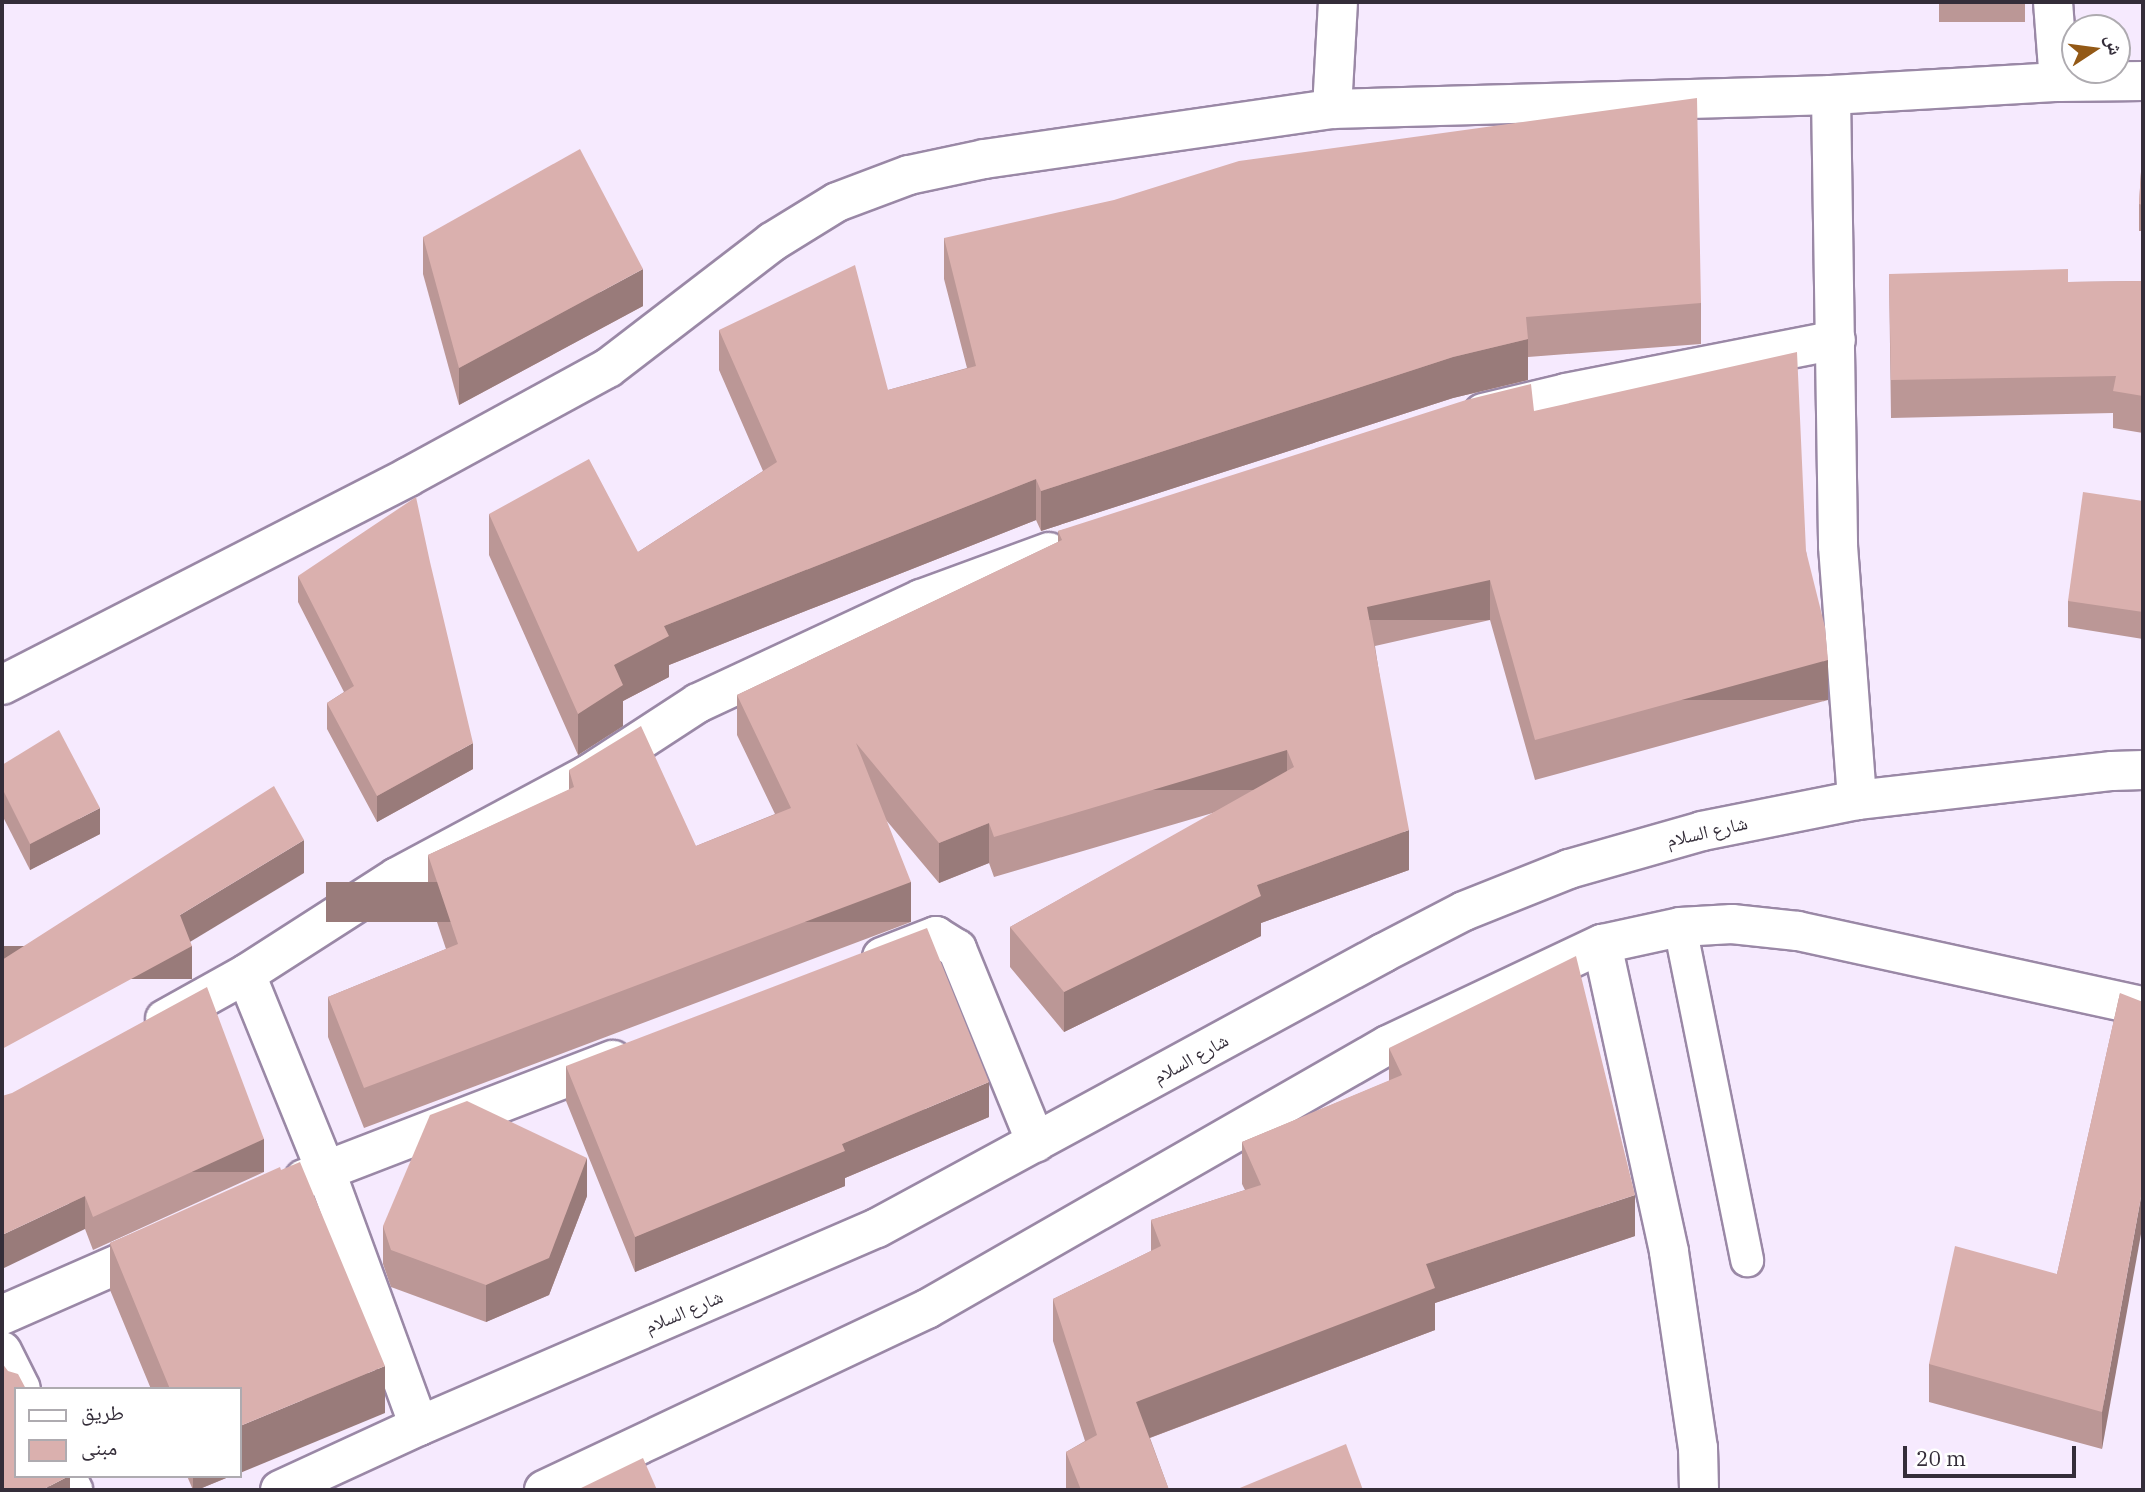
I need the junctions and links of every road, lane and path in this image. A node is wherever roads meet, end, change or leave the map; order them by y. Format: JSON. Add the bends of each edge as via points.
{"nodes":[{"id":1,"x":1338,"y":2,"type":"edge"},
{"id":2,"x":2053,"y":2,"type":"edge"},
{"id":3,"x":2143,"y":81,"type":"edge"},
{"id":4,"x":2059,"y":82,"type":"junction"},
{"id":5,"x":1831,"y":95,"type":"junction"},
{"id":6,"x":1332,"y":108,"type":"junction"},
{"id":7,"x":1836,"y":340,"type":"junction"},
{"id":8,"x":1446,"y":423,"type":"edge"},
{"id":9,"x":1076,"y":542,"type":"edge"},
{"id":10,"x":2,"y":685,"type":"edge"},
{"id":11,"x":2143,"y":771,"type":"edge"},
{"id":12,"x":1857,"y":800,"type":"junction"},
{"id":13,"x":1680,"y":927,"type":"junction"},
{"id":14,"x":1602,"y":944,"type":"junction"},
{"id":15,"x":845,"y":971,"type":"edge"},
{"id":16,"x":246,"y":974,"type":"junction"},
{"id":17,"x":2143,"y":1006,"type":"edge"},
{"id":18,"x":136,"y":1034,"type":"edge"},
{"id":19,"x":650,"y":1045,"type":"edge"},
{"id":20,"x":1036,"y":1143,"type":"junction"},
{"id":21,"x":325,"y":1170,"type":"junction"},
{"id":22,"x":277,"y":1192,"type":"edge"},
{"id":23,"x":192,"y":1231,"type":"edge"},
{"id":24,"x":1747,"y":1259,"type":"dead end"},
{"id":25,"x":2,"y":1315,"type":"edge"},
{"id":26,"x":2,"y":1351,"type":"edge"},
{"id":27,"x":20,"y":1387,"type":"edge"},
{"id":28,"x":419,"y":1426,"type":"junction"},
{"id":29,"x":280,"y":1490,"type":"edge"},
{"id":30,"x":544,"y":1490,"type":"edge"},
{"id":31,"x":1699,"y":1490,"type":"edge"}],
"edges":[{"from":1,"to":6,"type":"street"},
{"from":2,"to":4,"type":"street"},
{"from":3,"to":4,"type":"street"},
{"from":4,"to":5,"type":"street"},
{"from":5,"to":6,"type":"street"},
{"from":5,"to":7,"type":"street"},
{"from":6,"to":10,"type":"street","via":[[984,159],[909,175],[838,202],[772,242],[608,368],[408,477]]},
{"from":7,"to":8,"type":"street","via":[[1566,393]]},
{"from":7,"to":12,"type":"street","via":[[1838,546]]},
{"from":9,"to":16,"type":"street","via":[[921,599],[698,703],[589,774],[397,877]]},
{"from":11,"to":12,"type":"street","name":"شارع السلام"},
{"from":12,"to":20,"type":"street","name":"شارع السلام","via":[[1689,835],[1569,869],[1464,911]]},
{"from":13,"to":14,"type":"street"},
{"from":13,"to":17,"type":"street","via":[[1731,924],[1798,931]]},
{"from":13,"to":24,"type":"lane"},
{"from":14,"to":30,"type":"street","via":[[1388,1045],[927,1309]]},
{"from":14,"to":31,"type":"street","via":[[1669,1252],[1698,1448]]},
{"from":15,"to":20,"type":"street","via":[[936,936],[957,949]]},
{"from":16,"to":18,"type":"street"},
{"from":16,"to":21,"type":"street"},
{"from":19,"to":21,"type":"street"},
{"from":20,"to":28,"type":"street","name":"شارع السلام","via":[[877,1228]]},
{"from":21,"to":22,"type":"street"},
{"from":21,"to":28,"type":"street"},
{"from":23,"to":25,"type":"street"},
{"from":26,"to":27,"type":"street"},
{"from":28,"to":29,"type":"street","name":"شارع السلام"}]}
